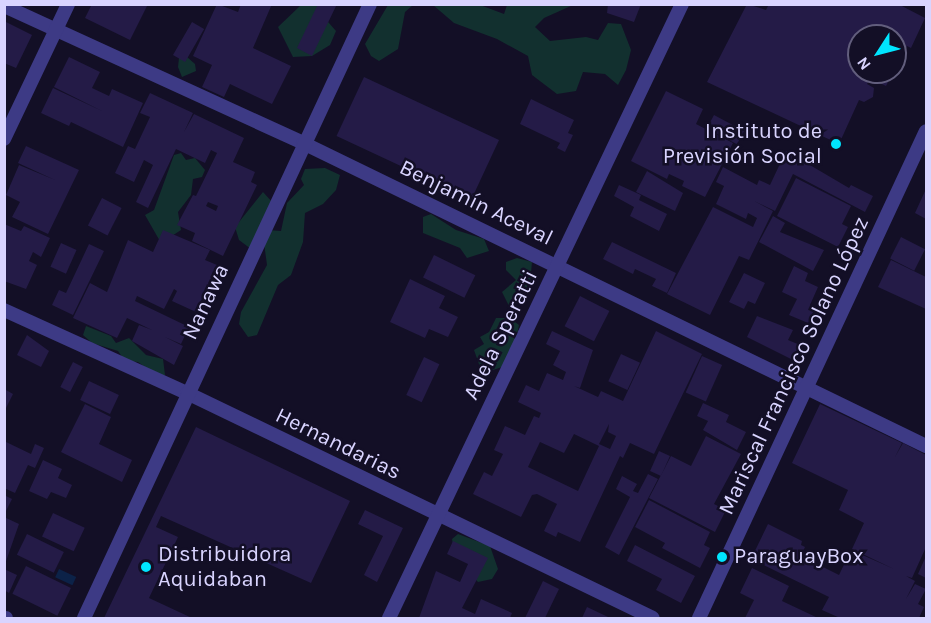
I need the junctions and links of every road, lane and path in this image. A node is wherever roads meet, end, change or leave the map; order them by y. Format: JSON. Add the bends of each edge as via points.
{"nodes":[{"id":1,"x":68,"y":4,"type":"edge"},
{"id":2,"x":369,"y":4,"type":"edge"},
{"id":3,"x":682,"y":4,"type":"edge"},
{"id":4,"x":4,"y":6,"type":"edge"},
{"id":5,"x":56,"y":30,"type":"junction"},
{"id":6,"x":927,"y":131,"type":"edge"},
{"id":7,"x":4,"y":139,"type":"edge"},
{"id":8,"x":303,"y":143,"type":"junction"},
{"id":9,"x":557,"y":266,"type":"junction"},
{"id":10,"x":4,"y":310,"type":"edge"},
{"id":11,"x":806,"y":388,"type":"junction"},
{"id":12,"x":187,"y":393,"type":"junction"},
{"id":13,"x":927,"y":446,"type":"edge"},
{"id":14,"x":437,"y":516,"type":"junction"},
{"id":15,"x":84,"y":618,"type":"edge"},
{"id":16,"x":389,"y":618,"type":"edge"},
{"id":17,"x":652,"y":618,"type":"edge"},
{"id":18,"x":699,"y":618,"type":"edge"}],
"edges":[{"from":1,"to":5,"type":"street"},
{"from":2,"to":8,"type":"street","name":"Nanawa"},
{"from":3,"to":9,"type":"street","name":"Adela Speratti"},
{"from":4,"to":5,"type":"street","name":"Benjamín Aceval"},
{"from":5,"to":7,"type":"street"},
{"from":5,"to":8,"type":"street","name":"Benjamín Aceval"},
{"from":6,"to":11,"type":"street","name":"Mariscal Francisco Solano López"},
{"from":8,"to":9,"type":"street","name":"Benjamín Aceval"},
{"from":8,"to":12,"type":"street","name":"Nanawa"},
{"from":9,"to":11,"type":"street","name":"Benjamín Aceval"},
{"from":9,"to":14,"type":"street","name":"Adela Speratti"},
{"from":10,"to":12,"type":"street","name":"Hernandarias"},
{"from":11,"to":13,"type":"street","name":"Benjamín Aceval"},
{"from":11,"to":18,"type":"street","name":"Mariscal Francisco Solano López"},
{"from":12,"to":14,"type":"street","name":"Hernandarias"},
{"from":12,"to":15,"type":"street","name":"Nanawa"},
{"from":14,"to":16,"type":"street","name":"Adela Speratti"},
{"from":14,"to":17,"type":"street","name":"Hernandarias"}]}
